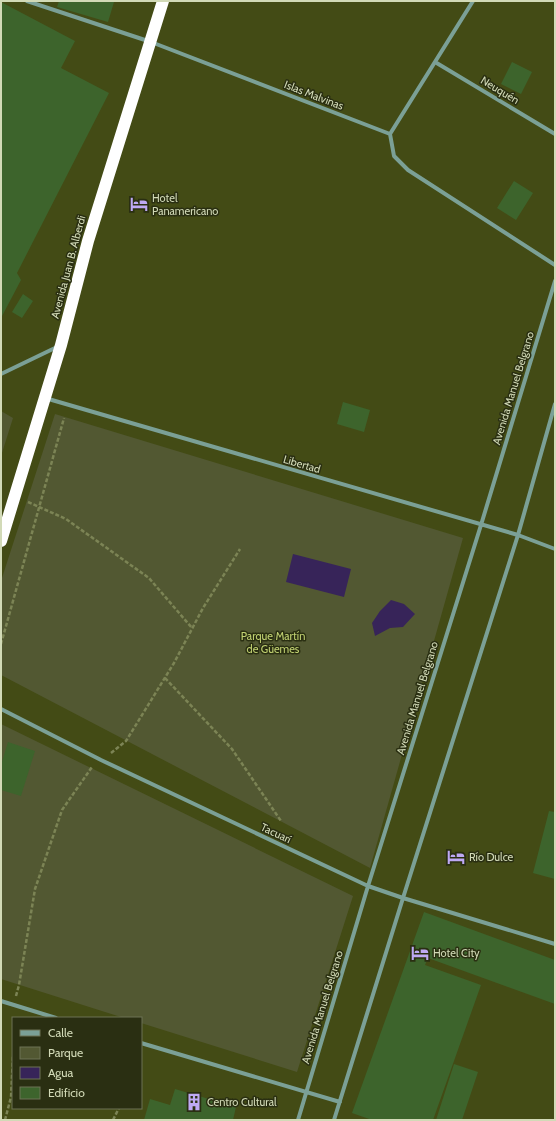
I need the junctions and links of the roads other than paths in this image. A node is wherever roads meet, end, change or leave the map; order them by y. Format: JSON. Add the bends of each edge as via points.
{"nodes":[{"id":1,"x":27,"y":1,"type":"edge"},
{"id":2,"x":163,"y":1,"type":"edge"},
{"id":3,"x":473,"y":1,"type":"edge"},
{"id":4,"x":151,"y":42,"type":"junction"},
{"id":5,"x":435,"y":62,"type":"junction"},
{"id":6,"x":390,"y":134,"type":"junction"},
{"id":7,"x":555,"y":134,"type":"edge"},
{"id":8,"x":555,"y":265,"type":"edge"},
{"id":9,"x":555,"y":281,"type":"edge"},
{"id":10,"x":61,"y":345,"type":"junction"},
{"id":11,"x":1,"y":374,"type":"edge"},
{"id":12,"x":44,"y":398,"type":"junction"},
{"id":13,"x":555,"y":404,"type":"edge"},
{"id":14,"x":481,"y":525,"type":"junction"},
{"id":15,"x":518,"y":535,"type":"junction"},
{"id":16,"x":1,"y":541,"type":"edge"},
{"id":17,"x":555,"y":549,"type":"edge"},
{"id":18,"x":1,"y":709,"type":"edge"},
{"id":19,"x":368,"y":886,"type":"junction"},
{"id":20,"x":403,"y":898,"type":"junction"},
{"id":21,"x":555,"y":944,"type":"edge"},
{"id":22,"x":1,"y":1001,"type":"edge"},
{"id":23,"x":53,"y":1017,"type":"edge"},
{"id":24,"x":142,"y":1043,"type":"edge"},
{"id":25,"x":306,"y":1091,"type":"junction"},
{"id":26,"x":340,"y":1102,"type":"junction"},
{"id":27,"x":298,"y":1120,"type":"edge"},
{"id":28,"x":334,"y":1120,"type":"edge"}],
"edges":[{"from":1,"to":4,"type":"street","name":"Islas Malvinas"},
{"from":2,"to":4,"type":"highway","name":"Avenida Juan B. Alberdi"},
{"from":3,"to":5,"type":"street"},
{"from":4,"to":6,"type":"street","name":"Islas Malvinas"},
{"from":4,"to":10,"type":"highway","name":"Avenida Juan B. Alberdi","via":[[88,241]]},
{"from":5,"to":6,"type":"street"},
{"from":5,"to":7,"type":"street","name":"Neuquén"},
{"from":6,"to":8,"type":"street","via":[[394,156],[408,170]]},
{"from":9,"to":14,"type":"street","name":"Avenida Manuel Belgrano"},
{"from":10,"to":11,"type":"street"},
{"from":10,"to":12,"type":"highway","name":"Avenida Juan B. Alberdi"},
{"from":12,"to":14,"type":"street","name":"Libertad"},
{"from":12,"to":16,"type":"highway","name":"Avenida Juan B. Alberdi"},
{"from":13,"to":15,"type":"street"},
{"from":14,"to":15,"type":"street","name":"Libertad"},
{"from":14,"to":19,"type":"street","name":"Avenida Manuel Belgrano"},
{"from":15,"to":17,"type":"street","name":"Libertad"},
{"from":15,"to":20,"type":"street"},
{"from":18,"to":19,"type":"street","name":"Tacuarí","via":[[101,760]]},
{"from":19,"to":20,"type":"street","name":"Tacuarí"},
{"from":19,"to":25,"type":"street","name":"Avenida Manuel Belgrano"},
{"from":20,"to":21,"type":"street","name":"Tacuarí"},
{"from":20,"to":26,"type":"street"},
{"from":22,"to":23,"type":"street"},
{"from":24,"to":25,"type":"street"},
{"from":25,"to":26,"type":"street"},
{"from":25,"to":27,"type":"street","name":"Avenida Manuel Belgrano"},
{"from":26,"to":28,"type":"street"}]}
